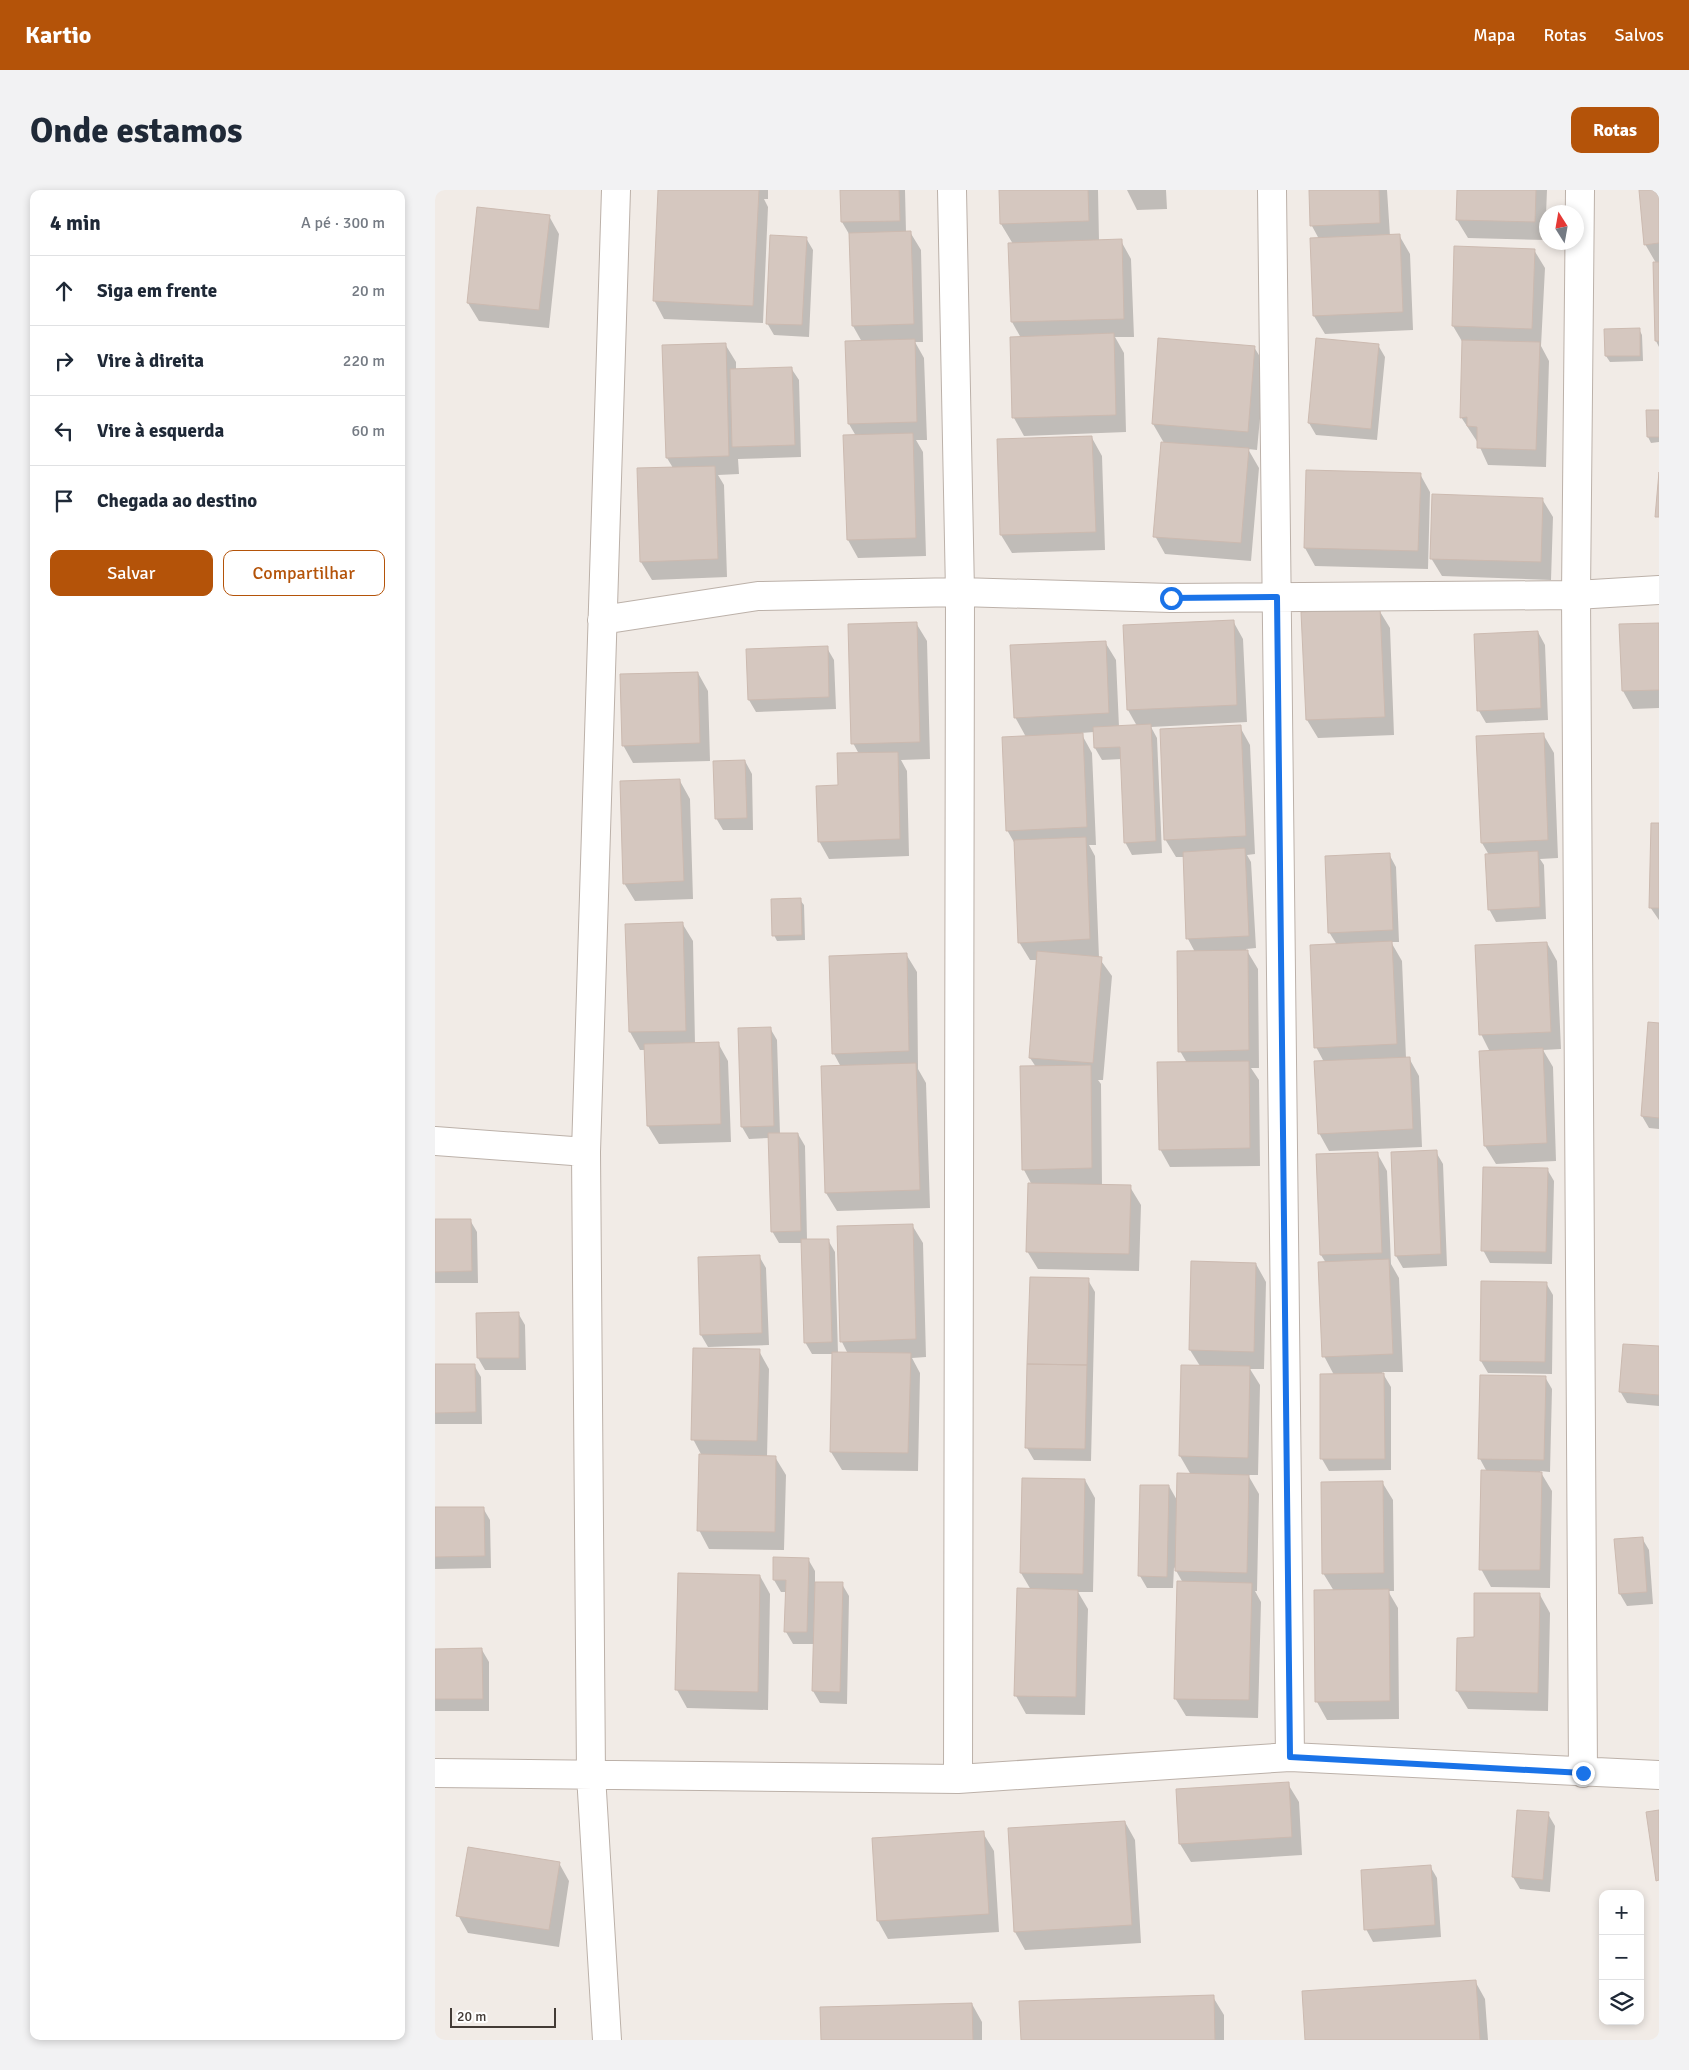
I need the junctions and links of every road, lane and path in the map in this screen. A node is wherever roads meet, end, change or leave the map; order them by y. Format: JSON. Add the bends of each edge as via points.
{"nodes":[{"id":1,"x":616,"y":190,"type":"edge"},
{"id":2,"x":952,"y":190,"type":"edge"},
{"id":3,"x":1272,"y":190,"type":"edge"},
{"id":4,"x":1580,"y":190,"type":"edge"},
{"id":5,"x":1659,"y":590,"type":"edge"},
{"id":6,"x":960,"y":592,"type":"junction"},
{"id":7,"x":1576,"y":595,"type":"junction"},
{"id":8,"x":1277,"y":597,"type":"junction"},
{"id":9,"x":602,"y":620,"type":"junction"},
{"id":10,"x":435,"y":1141,"type":"edge"},
{"id":11,"x":585,"y":1152,"type":"junction"},
{"id":12,"x":1290,"y":1757,"type":"junction"},
{"id":13,"x":435,"y":1772,"type":"edge"},
{"id":14,"x":1583,"y":1773,"type":"junction"},
{"id":15,"x":591,"y":1775,"type":"junction"},
{"id":16,"x":1659,"y":1775,"type":"edge"},
{"id":17,"x":958,"y":1779,"type":"junction"},
{"id":18,"x":607,"y":2040,"type":"edge"}],
"edges":[{"from":1,"to":9,"type":"street"},
{"from":2,"to":6,"type":"street"},
{"from":3,"to":8,"type":"street"},
{"from":4,"to":7,"type":"street"},
{"from":5,"to":7,"type":"street"},
{"from":6,"to":8,"type":"street","via":[[1171,598]]},
{"from":6,"to":9,"type":"street","via":[[758,596]]},
{"from":6,"to":17,"type":"street"},
{"from":7,"to":8,"type":"street"},
{"from":7,"to":14,"type":"street"},
{"from":8,"to":12,"type":"street"},
{"from":9,"to":11,"type":"street"},
{"from":10,"to":11,"type":"street"},
{"from":11,"to":15,"type":"street"},
{"from":12,"to":14,"type":"street"},
{"from":12,"to":17,"type":"street"},
{"from":13,"to":15,"type":"street"},
{"from":14,"to":16,"type":"street"},
{"from":15,"to":17,"type":"street"},
{"from":15,"to":18,"type":"street"}]}
